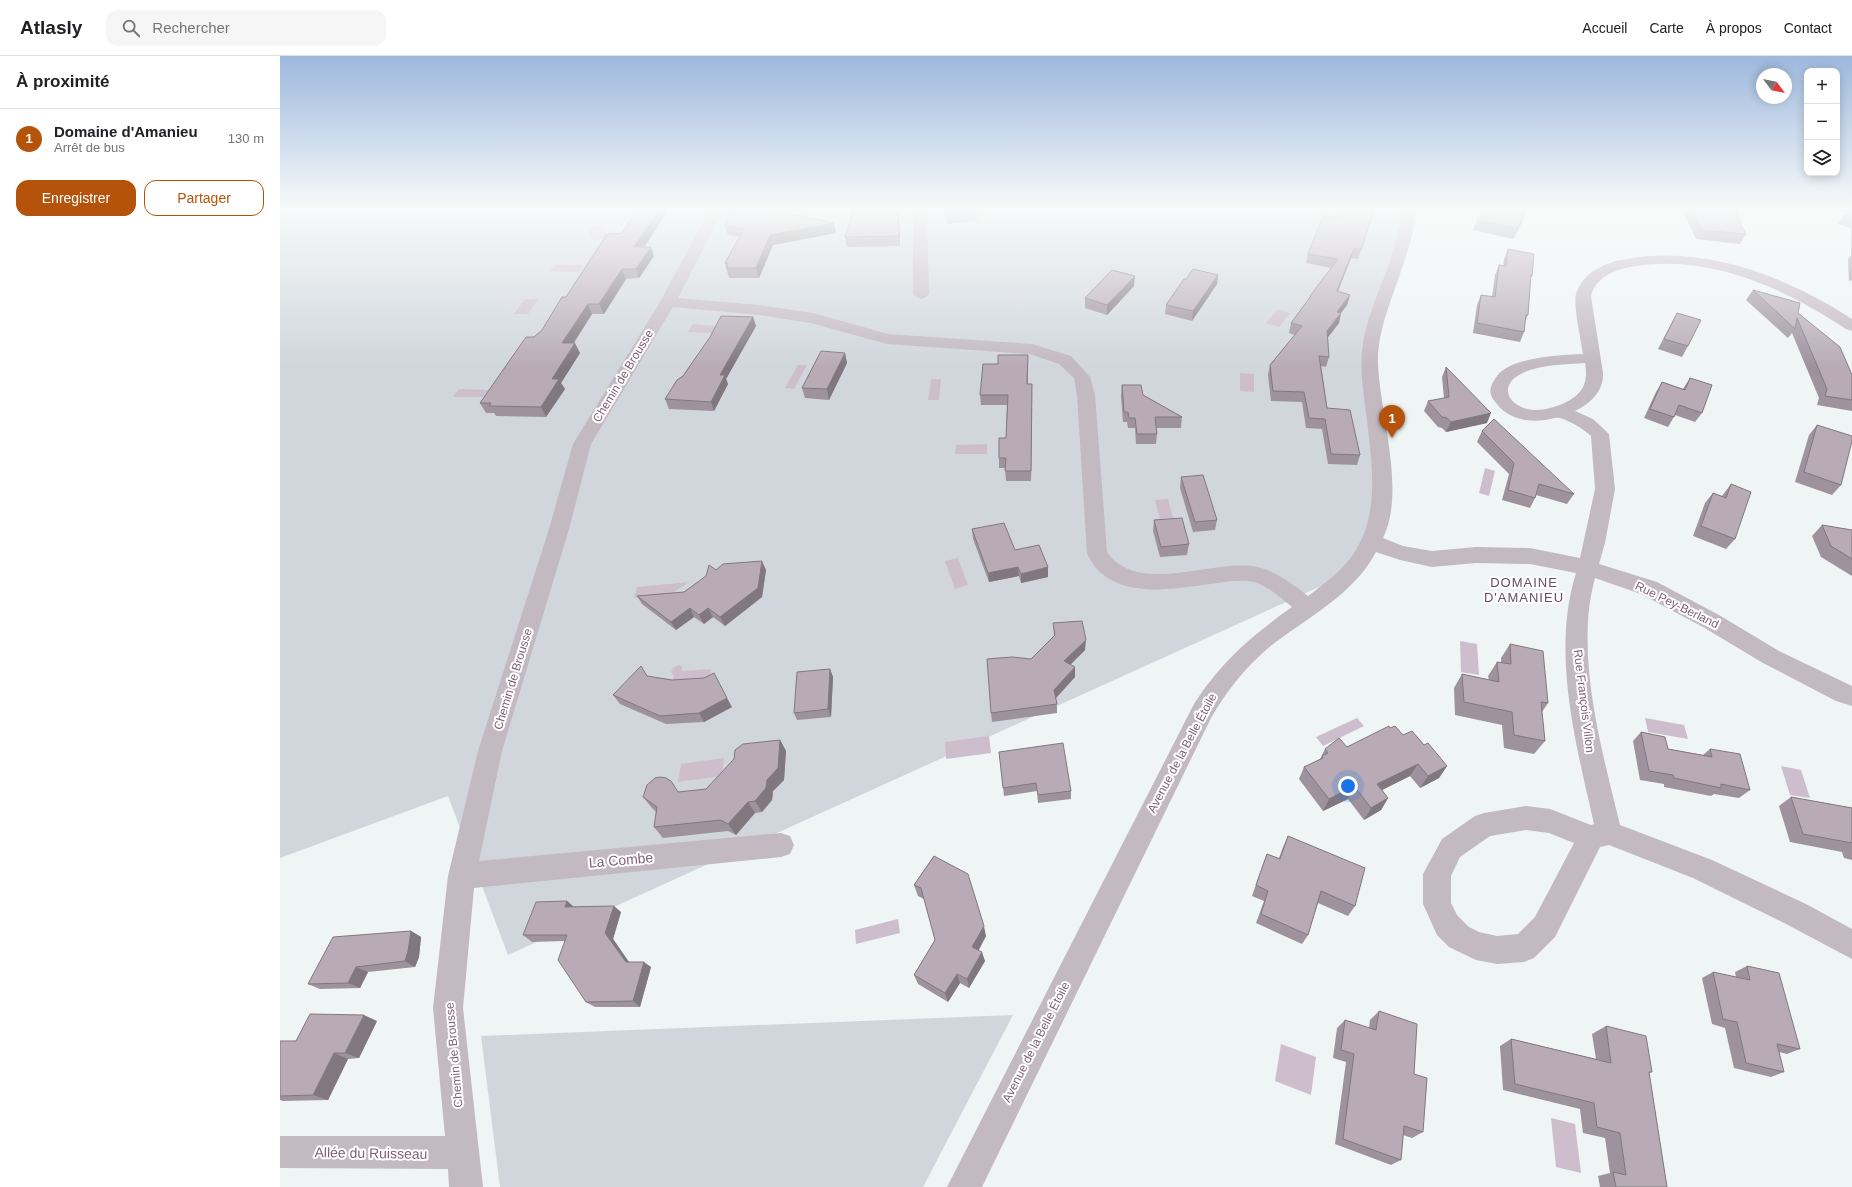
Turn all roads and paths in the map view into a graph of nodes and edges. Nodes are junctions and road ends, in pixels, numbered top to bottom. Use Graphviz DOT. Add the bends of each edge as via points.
graph roads {
  1 [pos="689,262"];
  2 [pos="921,262"];
  3 [pos="1396,262"];
  4 [pos="1634,262"];
  5 [pos="1691,262"];
  6 [pos="921,294"];
  7 [pos="668,302"];
  8 [pos="1852,326"];
  9 [pos="1592,358"];
  10 [pos="1560,412"];
  11 [pos="1372,542"];
  12 [pos="1586,567"];
  13 [pos="1307,607"];
  14 [pos="1852,696"];
  15 [pos="1600,835"];
  16 [pos="781,845"];
  17 [pos="462,876"];
  18 [pos="1852,945"];
  19 [pos="280,1152"];
  20 [pos="462,1153"];
  21 [pos="466,1187"];
  22 [pos="964,1187"];
  1 -- 7 [label="street, Chemin de Brousse"];
  2 -- 6 [label="street"];
  3 -- 11 [label="street, Avenue de la Belle Étoile" via="1375,326 1370,362 1382,486 1380,513"];
  4 -- 9 [label="street" via="1604,269 1590,281 1584,295"];
  5 -- 8 [label="street" via="1734,269 1767,280 1805,297"];
  7 -- 13 [label="street" via="759,310 813,318 887,339 1032,349 1065,360 1082,377 1086,395 1097,552 1109,569 1124,577 1150,582 1232,573 1254,574 1269,580"];
  7 -- 17 [label="street, Chemin de Brousse" via="582,444 560,528 490,752"];
  9 -- 10 [label="street" via="1595,376 1588,395"];
  9 -- 10 [label="street" via="1514,369 1501,379 1498,390 1500,398 1513,409 1537,416"];
  10 -- 12 [label="street, Rue François Villon" via="1587,423 1600,434 1605,489 1595,543"];
  11 -- 12 [label="street, Rue Pey-Berland" via="1432,559 1476,555 1530,556"];
  11 -- 13 [label="street, Avenue de la Belle Étoile" via="1350,573"];
  12 -- 14 [label="street, Rue Pey-Berland" via="1649,588 1712,621 1771,657"];
  12 -- 15 [label="street, Rue François Villon" via="1580,594 1576,654"];
  13 -- 22 [label="street, Avenue de la Belle Étoile" via="1257,644 1213,692"];
  15 -- 15 [label="street" via="1550,821 1526,818 1484,825 1451,848 1437,874 1437,904 1447,924 1459,936 1476,946 1497,950 1524,948 1545,927"];
  15 -- 18 [label="street" via="1702,869 1796,914"];
  16 -- 17 [label="street, La Combe"];
  17 -- 20 [label="street, Chemin de Brousse" via="448,1008"];
  19 -- 20 [label="street, Allée du Ruisseau"];
  20 -- 21 [label="street, Chemin de Brousse"];
}
